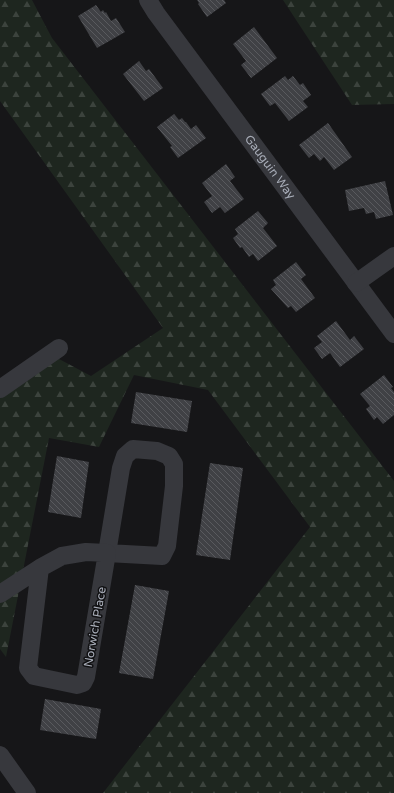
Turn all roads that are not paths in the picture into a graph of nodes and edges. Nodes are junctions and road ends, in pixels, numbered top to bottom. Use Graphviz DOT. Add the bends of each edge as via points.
graph roads {
  1 [pos="148,0"];
  2 [pos="394,256"];
  3 [pos="356,283"];
  4 [pos="394,334"];
  5 [pos="59,348"];
  6 [pos="0,389"];
  7 [pos="107,553"];
  8 [pos="40,568"];
  9 [pos="0,594"];
  10 [pos="0,755"];
  11 [pos="27,793"];
  1 -- 3 [label="street, Gauguin Way" via="160,20"];
  2 -- 3 [label="street"];
  3 -- 4 [label="street, Gauguin Way"];
  5 -- 6 [label="street"];
  7 -- 7 [label="street, Norwich Place" via="162,556 167,546 174,486 174,464 169,456 157,451 133,449 125,456"];
  7 -- 8 [label="street, Norwich Place" via="86,552 62,556"];
  7 -- 8 [label="street, Norwich Place" via="86,678 83,683 77,685 34,676 28,668"];
  8 -- 9 [label="street, Norwich Place"];
  10 -- 11 [label="street"];
}
